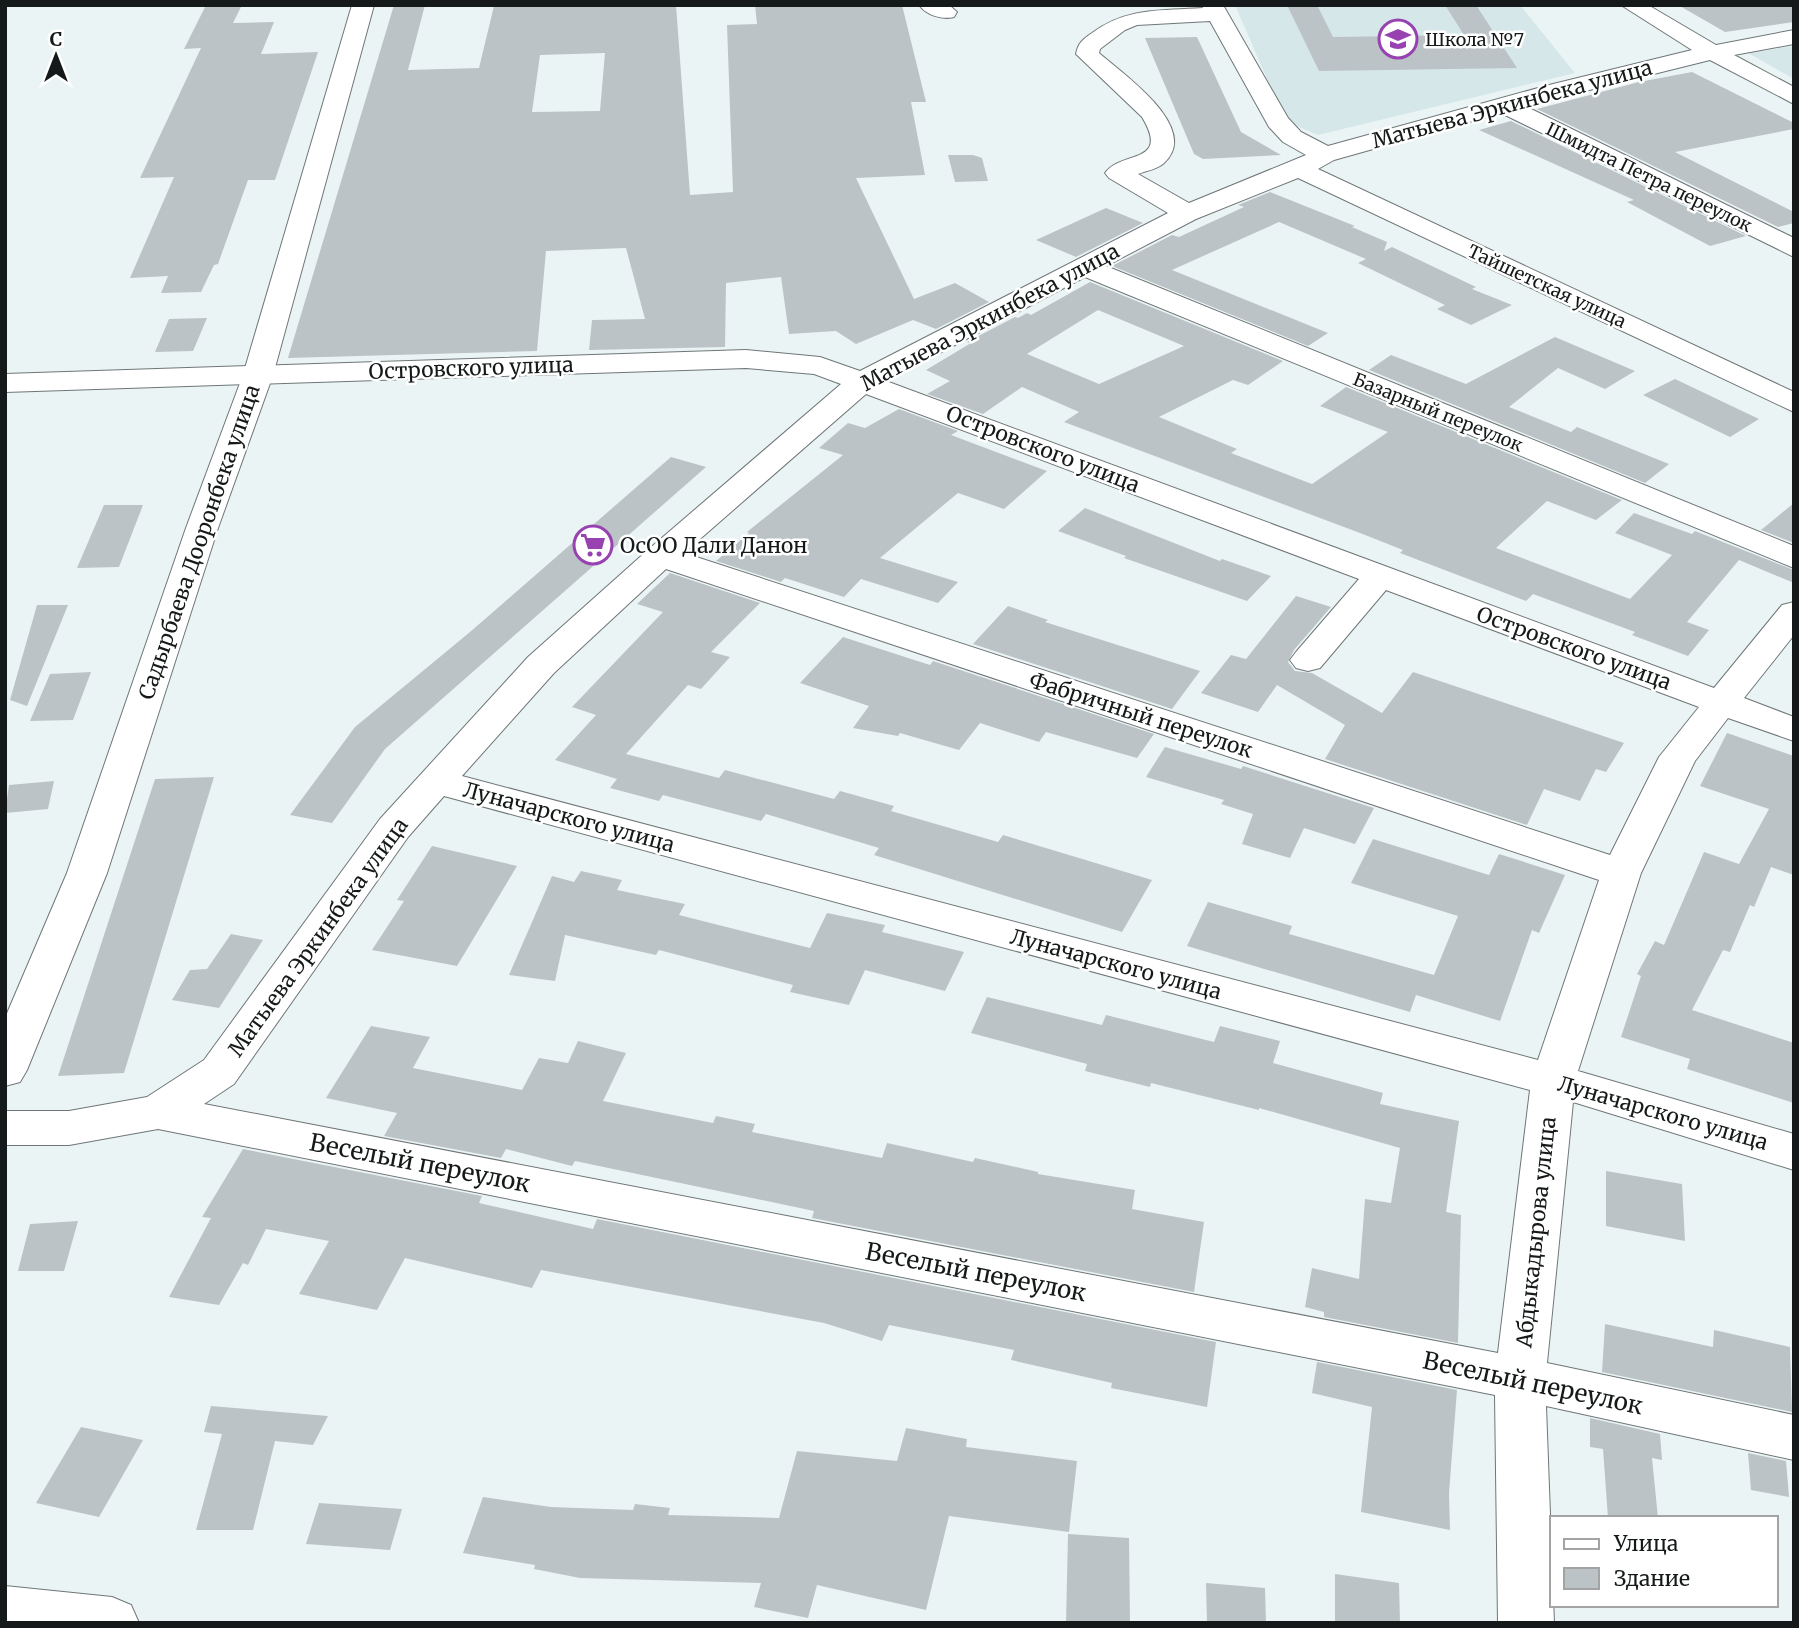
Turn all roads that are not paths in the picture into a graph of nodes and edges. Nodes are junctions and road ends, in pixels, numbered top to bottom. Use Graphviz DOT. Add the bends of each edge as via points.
graph roads {
  1 [pos="363,5"];
  2 [pos="1632,5"];
  3 [pos="1214,10"];
  4 [pos="1794,37"];
  5 [pos="1710,51"];
  6 [pos="1794,97"];
  7 [pos="1504,105"];
  8 [pos="1312,162"];
  9 [pos="1187,213"];
  10 [pos="1794,249"];
  11 [pos="1083,266"];
  12 [pos="258,375"];
  13 [pos="863,381"];
  14 [pos="5,383"];
  15 [pos="1794,402"];
  16 [pos="661,556"];
  17 [pos="1794,558"];
  18 [pos="1380,576"];
  19 [pos="1794,612"];
  20 [pos="1308,660"];
  21 [pos="1721,703"];
  22 [pos="1794,730"];
  23 [pos="437,782"];
  24 [pos="1621,873"];
  25 [pos="5,1070"];
  26 [pos="1553,1080"];
  27 [pos="158,1112"];
  28 [pos="5,1128"];
  29 [pos="1794,1152"];
  30 [pos="1520,1379"];
  31 [pos="1794,1438"];
  32 [pos="5,1612"];
  33 [pos="112,1623"];
  34 [pos="1526,1623"];
  1 -- 12 [label="street, Садырбаева Дооронбека улица"];
  2 -- 5 [label="street"];
  3 -- 8 [label="street, Тайшетская улица" via="1278,122"];
  3 -- 9 [label="street" via="1116,25 1089,46 1087,54 1151,113 1161,129 1163,144 1154,159 1118,173"];
  4 -- 5 [label="street, Матыева Эркинбека улица"];
  5 -- 6 [label="street"];
  5 -- 7 [label="street, Матыева Эркинбека улица"];
  7 -- 8 [label="street, Матыева Эркинбека улица"];
  7 -- 10 [label="street, Шмидта Петра переулок"];
  8 -- 9 [label="street, Матыева Эркинбека улица"];
  8 -- 15 [label="street, Тайшетская улица"];
  9 -- 11 [label="street, Матыева Эркинбека улица"];
  11 -- 13 [label="street, Матыева Эркинбека улица"];
  11 -- 17 [label="street, Базарный переулок"];
  12 -- 13 [label="street, Островского улица" via="746,359 820,366"];
  12 -- 14 [label="street, Островского улица"];
  12 -- 25 [label="street, Садырбаева Дооронбека улица" via="86,873"];
  13 -- 16 [label="street, Матыева Эркинбека улица"];
  13 -- 18 [label="street, Островского улица"];
  16 -- 23 [label="street, Матыева Эркинбека улица" via="541,665"];
  16 -- 24 [label="street, Фабричный переулок"];
  18 -- 20 [label="street"];
  18 -- 21 [label="street, Островского улица"];
  19 -- 21 [label="street, Абдыкадырова улица"];
  21 -- 22 [label="street, Островского улица"];
  21 -- 24 [label="street, Абдыкадырова улица" via="1678,757"];
  23 -- 26 [label="street, Луначарского улица"];
  23 -- 27 [label="street, Матыева Эркинбека улица" via="394,828 219,1072"];
  24 -- 26 [label="street, Абдыкадырова улица"];
  26 -- 29 [label="street, Луначарского улица"];
  26 -- 30 [label="street, Абдыкадырова улица"];
  27 -- 28 [label="street, Матыева Эркинбека улица" via="69,1128"];
  27 -- 30 [label="street, Веселый переулок"];
  30 -- 31 [label="street, Веселый переулок"];
  30 -- 34 [label="street, Абдыкадырова улица"];
  32 -- 33 [label="street"];
}
